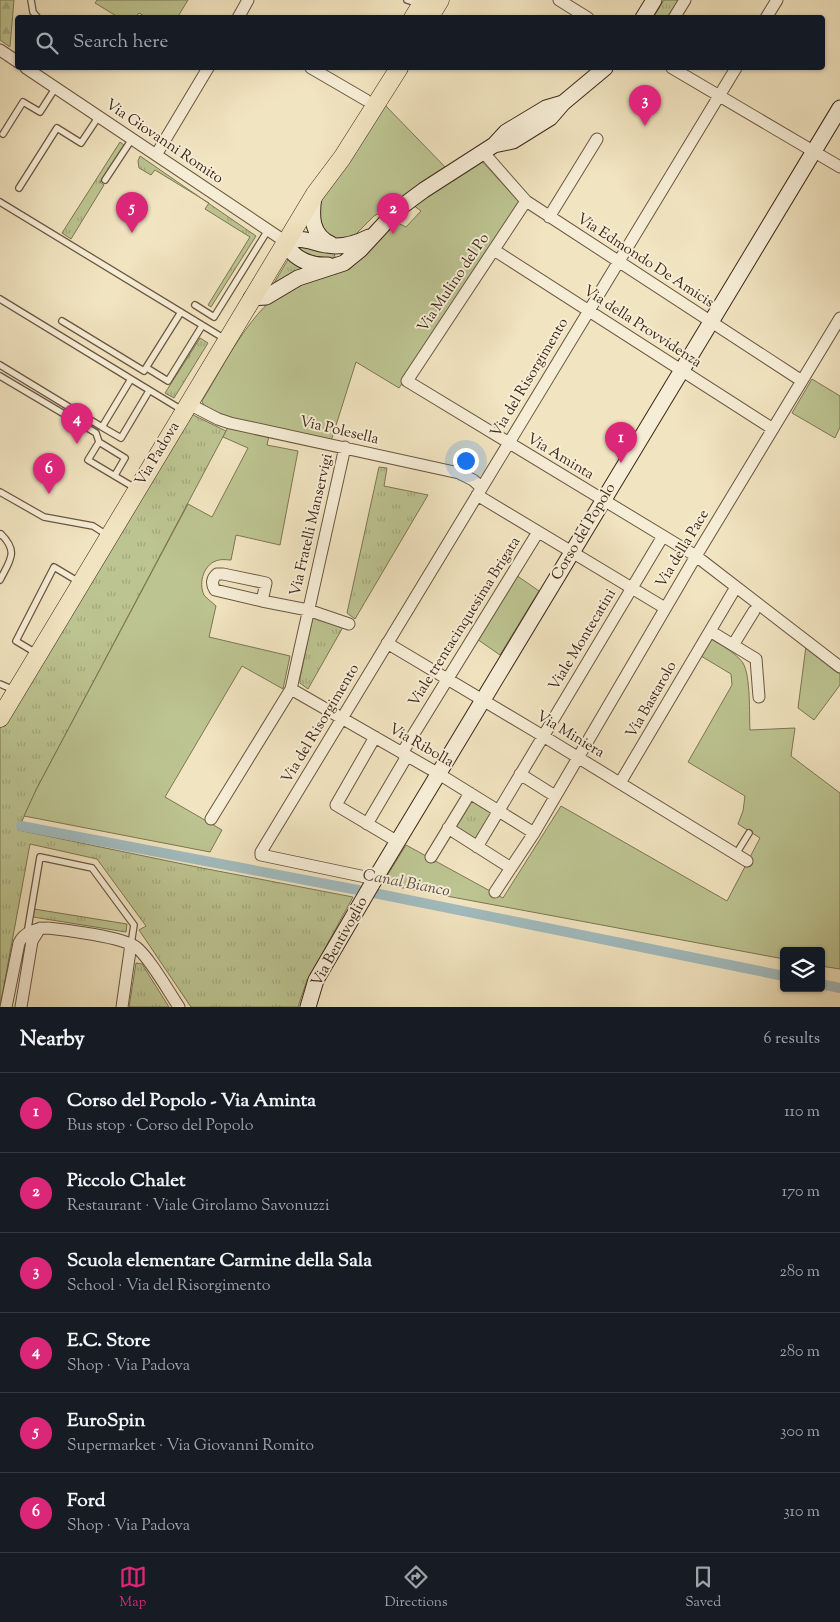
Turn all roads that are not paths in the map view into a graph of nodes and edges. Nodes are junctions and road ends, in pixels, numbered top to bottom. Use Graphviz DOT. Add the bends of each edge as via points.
graph roads {
  1 [pos="31,0"];
  2 [pos="248,0"];
  3 [pos="440,0"];
  4 [pos="559,0"];
  5 [pos="654,0"];
  6 [pos="685,0"];
  7 [pos="777,0"];
  8 [pos="420,9"];
  9 [pos="36,15"];
  10 [pos="240,15"];
  11 [pos="583,15"];
  12 [pos="645,15"];
  13 [pos="676,15"];
  14 [pos="768,15"];
  15 [pos="0,50"];
  16 [pos="15,60"];
  17 [pos="29,70"];
  18 [pos="207,70"];
  19 [pos="314,70"];
  20 [pos="384,70"];
  21 [pos="397,70"];
  22 [pos="603,70"];
  23 [pos="675,70"];
  24 [pos="735,70"];
  25 [pos="56,88"];
  26 [pos="719,95"];
  27 [pos="371,103"];
  28 [pos="840,108"];
  29 [pos="99,116"];
  30 [pos="3,134"];
  31 [pos="132,139"];
  32 [pos="597,139"];
  33 [pos="489,148"];
  34 [pos="814,151"];
  35 [pos="156,155"];
  36 [pos="840,167"];
  37 [pos="105,180"];
  38 [pos="19,188"];
  39 [pos="315,194"];
  40 [pos="526,201"];
  41 [pos="0,202"];
  42 [pos="549,217"];
  43 [pos="268,230"];
  44 [pos="373,236"];
  45 [pos="286,242"];
  46 [pos="335,246"];
  47 [pos="494,250"];
  48 [pos="350,258"];
  49 [pos="618,262"];
  50 [pos="0,298"];
  51 [pos="252,298"];
  52 [pos="195,305"];
  53 [pos="588,310"];
  54 [pos="181,312"];
  55 [pos="840,318"];
  56 [pos="62,321"];
  57 [pos="711,322"];
  58 [pos="202,326"];
  59 [pos="226,340"];
  60 [pos="0,365"];
  61 [pos="147,368"];
  62 [pos="682,370"];
  63 [pos="0,376"];
  64 [pos="130,379"];
  65 [pos="802,380"];
  66 [pos="407,381"];
  67 [pos="150,391"];
  68 [pos="187,407"];
  69 [pos="102,426"];
  70 [pos="773,429"];
  71 [pos="99,442"];
  72 [pos="508,443"];
  73 [pos="345,447"];
  74 [pos="115,475"];
  75 [pos="137,489"];
  76 [pos="479,491"];
  77 [pos="0,492"];
  78 [pos="603,501"];
  79 [pos="538,532"];
  80 [pos="0,534"];
  81 [pos="109,536"];
  82 [pos="663,536"];
  83 [pos="572,553"];
  84 [pos="696,556"];
  85 [pos="0,580"];
  86 [pos="80,583"];
  87 [pos="736,587"];
  88 [pos="632,588"];
  89 [pos="262,601"];
  90 [pos="665,608"];
  91 [pos="308,610"];
  92 [pos="754,611"];
  93 [pos="349,624"];
  94 [pos="710,631"];
  95 [pos="387,643"];
  96 [pos="733,646"];
  97 [pos="38,654"];
  98 [pos="840,667"];
  99 [pos="447,679"];
  100 [pos="8,687"];
  101 [pos="291,689"];
  102 [pos="759,697"];
  103 [pos="483,700"];
  104 [pos="0,718"];
  105 [pos="342,718"];
  106 [pos="543,736"];
  107 [pos="375,737"];
  108 [pos="404,754"];
  109 [pos="578,757"];
  110 [pos="439,774"];
  111 [pos="520,774"];
  112 [pos="620,783"];
  113 [pos="470,793"];
  114 [pos="556,796"];
  115 [pos="498,810"];
  116 [pos="211,819"];
  117 [pos="367,824"];
  118 [pos="448,828"];
  119 [pos="534,833"];
  120 [pos="749,833"];
  121 [pos="398,842"];
  122 [pos="477,846"];
  123 [pos="736,854"];
  124 [pos="431,856"];
  125 [pos="747,861"];
  126 [pos="511,868"];
  127 [pos="375,880"];
  128 [pos="496,892"];
  129 [pos="34,933"];
  130 [pos="131,944"];
  131 [pos="6,1007"];
  132 [pos="21,1007"];
  133 [pos="122,1007"];
  134 [pos="179,1007"];
  135 [pos="308,1007"];
  1 -- 9 [label="lane"];
  2 -- 10 [label="street"];
  3 -- 8 [label="main road"];
  4 -- 11 [label="street"];
  5 -- 12 [label="street"];
  6 -- 13 [label="street"];
  7 -- 14 [label="street"];
  15 -- 16 [label="street"];
  17 -- 25 [label="street, Via Giovanni Romito"];
  18 -- 35 [label="street"];
  19 -- 27 [label="street"];
  20 -- 27 [label="main road, Via Padova"];
  21 -- 27 [label="main road, Via Padova"];
  22 -- 33 [label="street" via="550,118 512,141"];
  23 -- 26 [label="street"];
  24 -- 26 [label="street, Via del Risorgimento"];
  25 -- 29 [label="street, Via Giovanni Romito"];
  25 -- 30 [label="lane" via="40,112 23,102"];
  26 -- 34 [label="street"];
  26 -- 49 [label="street, Via del Risorgimento"];
  27 -- 39 [label="main road, Via Padova" via="342,158"];
  28 -- 34 [label="street, Corso del Popolo"];
  29 -- 31 [label="street, Via Giovanni Romito"];
  29 -- 38 [label="lane" via="81,143 57,128"];
  31 -- 35 [label="street, Via Giovanni Romito"];
  31 -- 37 [label="lane"];
  32 -- 42 [label="street"];
  33 -- 40 [label="street, Via Edmondo De Amicis"];
  33 -- 44 [label="street" via="406,203"];
  34 -- 36 [label="street"];
  34 -- 57 [label="street, Corso del Popolo"];
  35 -- 43 [label="street, Via Giovanni Romito"];
  39 -- 45 [label="main road, Via Padova"];
  39 -- 46 [label="street" via="312,209 314,227 319,236"];
  40 -- 42 [label="street, Via Edmondo De Amicis"];
  40 -- 47 [label="street, Via Mulino del Po"];
  41 -- 54 [label="lane"];
  42 -- 49 [label="street, Via Edmondo De Amicis"];
  43 -- 45 [label="street, Via Giovanni Romito"];
  43 -- 52 [label="lane" via="214,317"];
  44 -- 46 [label="street" via="354,244"];
  44 -- 48 [label="street"];
  45 -- 46 [label="street" via="301,239"];
  45 -- 48 [label="street" via="295,255 315,265 328,265"];
  45 -- 51 [label="main road, Via Padova"];
  47 -- 53 [label="street, Via della Provvidenza"];
  47 -- 66 [label="street, Via Mulino del Po"];
  48 -- 51 [label="street" via="334,267 298,278 266,297"];
  49 -- 53 [label="street, Via del Risorgimento"];
  49 -- 57 [label="street, Via Edmondo De Amicis"];
  50 -- 64 [label="lane"];
  51 -- 59 [label="main road, Via Padova"];
  53 -- 62 [label="street, Via della Provvidenza"];
  53 -- 72 [label="street, Via del Risorgimento"];
  54 -- 58 [label="lane"];
  54 -- 61 [label="lane"];
  55 -- 65 [label="street, Via della Pace"];
  56 -- 61 [label="lane" via="144,371"];
  57 -- 62 [label="street, Corso del Popolo"];
  57 -- 65 [label="street, Via Edmondo De Amicis"];
  58 -- 59 [label="lane"];
  58 -- 61 [label="lane" via="168,381"];
  59 -- 68 [label="main road, Via Padova"];
  60 -- 69 [label="lane"];
  62 -- 70 [label="street, Via della Provvidenza"];
  62 -- 78 [label="street, Corso del Popolo"];
  63 -- 71 [label="lane" via="96,433"];
  64 -- 67 [label="lane"];
  64 -- 69 [label="lane"];
  65 -- 70 [label="street, Via della Pace"];
  66 -- 72 [label="street, Via Aminta"];
  67 -- 68 [label="lane"];
  67 -- 69 [label="lane" via="121,438"];
  68 -- 73 [label="street, Via Polesella" via="218,419"];
  68 -- 75 [label="main road, Via Padova"];
  70 -- 84 [label="street, Via della Pace"];
  71 -- 74 [label="lane" via="125,458"];
  71 -- 74 [label="lane" via="88,460"];
  72 -- 76 [label="street, Via del Risorgimento"];
  72 -- 78 [label="street, Via Aminta"];
  73 -- 76 [label="street, Via Polesella" via="459,473 474,480"];
  73 -- 91 [label="street, Via Fratelli Manservigi"];
  74 -- 75 [label="lane"];
  75 -- 81 [label="main road, Via Padova"];
  76 -- 79 [label="street, Via Polesella"];
  76 -- 95 [label="street, Via del Risorgimento"];
  77 -- 81 [label="lane" via="44,517 93,526"];
  78 -- 82 [label="street, Via Aminta"];
  78 -- 83 [label="street, Corso del Popolo"];
  79 -- 83 [label="street, Via Polesella"];
  79 -- 99 [label="street, Viale trentacinquesima Brigata"];
  80 -- 85 [label="lane" via="12,548"];
  81 -- 86 [label="main road, Via Padova"];
  82 -- 84 [label="street, Via Aminta"];
  82 -- 88 [label="street, Viale Montecatini"];
  83 -- 88 [label="street, Via Polesella"];
  83 -- 103 [label="street, Corso del Popolo"];
  84 -- 87 [label="street, Via Aminta"];
  84 -- 90 [label="street, Via della Pace"];
  86 -- 97 [label="main road, Via Padova"];
  86 -- 97 [label="lane" via="54,567 16,641"];
  87 -- 94 [label="street, Via Bastarolo"];
  87 -- 98 [label="street, Via Aminta"];
  88 -- 90 [label="street, Via Polesella"];
  88 -- 106 [label="street, Viale Montecatini"];
  89 -- 91 [label="street, Via Fratelli Manservigi"];
  90 -- 109 [label="street, Via della Pace"];
  91 -- 93 [label="street, Via Fratelli Manservigi"];
  91 -- 101 [label="street, Via Fratelli Manservigi"];
  92 -- 96 [label="street"];
  94 -- 96 [label="street"];
  94 -- 112 [label="street, Via Bastarolo"];
  95 -- 99 [label="street, Via Miniera"];
  95 -- 105 [label="street, Via del Risorgimento"];
  96 -- 102 [label="street" via="756,659"];
  97 -- 100 [label="main road, Via Padova"];
  99 -- 103 [label="street, Via Miniera"];
  99 -- 108 [label="street, Viale trentacinquesima Brigata"];
  100 -- 104 [label="main road, Via Padova"];
  101 -- 105 [label="street, Via Ribolla"];
  101 -- 116 [label="street, Via Fratelli Manservigi"];
  103 -- 106 [label="street, Via Miniera"];
  103 -- 110 [label="street, Corso del Popolo"];
  105 -- 107 [label="street, Via Ribolla"];
  105 -- 127 [label="street, Via del Risorgimento" via="261,852 262,855"];
  106 -- 109 [label="street, Via Miniera"];
  106 -- 111 [label="street, Viale Montecatini"];
  107 -- 108 [label="street, Via Ribolla"];
  107 -- 117 [label="street" via="336,806"];
  108 -- 110 [label="street, Via Ribolla"];
  108 -- 117 [label="street, Viale trentacinquesima Brigata"];
  109 -- 112 [label="street, Via Miniera"];
  109 -- 114 [label="street, Via della Pace"];
  110 -- 113 [label="street, Via Ribolla"];
  110 -- 121 [label="street, Corso del Popolo"];
  111 -- 114 [label="street"];
  111 -- 115 [label="street, Viale Montecatini"];
  112 -- 123 [label="street, Via Miniera"];
  113 -- 115 [label="street, Via Ribolla"];
  113 -- 118 [label="street"];
  114 -- 119 [label="street, Via della Pace"];
  115 -- 119 [label="street, Via Ribolla"];
  115 -- 122 [label="street, Viale Montecatini"];
  117 -- 121 [label="street"];
  118 -- 122 [label="street"];
  118 -- 124 [label="street"];
  119 -- 126 [label="street, Via della Pace"];
  120 -- 123 [label="lane"];
  121 -- 127 [label="street, Corso del Popolo"];
  122 -- 126 [label="street"];
  123 -- 125 [label="street, Via Miniera"];
  126 -- 128 [label="street, Via della Pace"];
  127 -- 135 [label="street, Via Bentivoglio" via="316,980"];
  129 -- 130 [label="street" via="48,928"];
  129 -- 130 [label="lane" via="40,857 92,868 134,925"];
  129 -- 131 [label="street" via="19,943"];
  129 -- 132 [label="street"];
  130 -- 133 [label="street"];
  130 -- 134 [label="street" via="145,957"];
}
